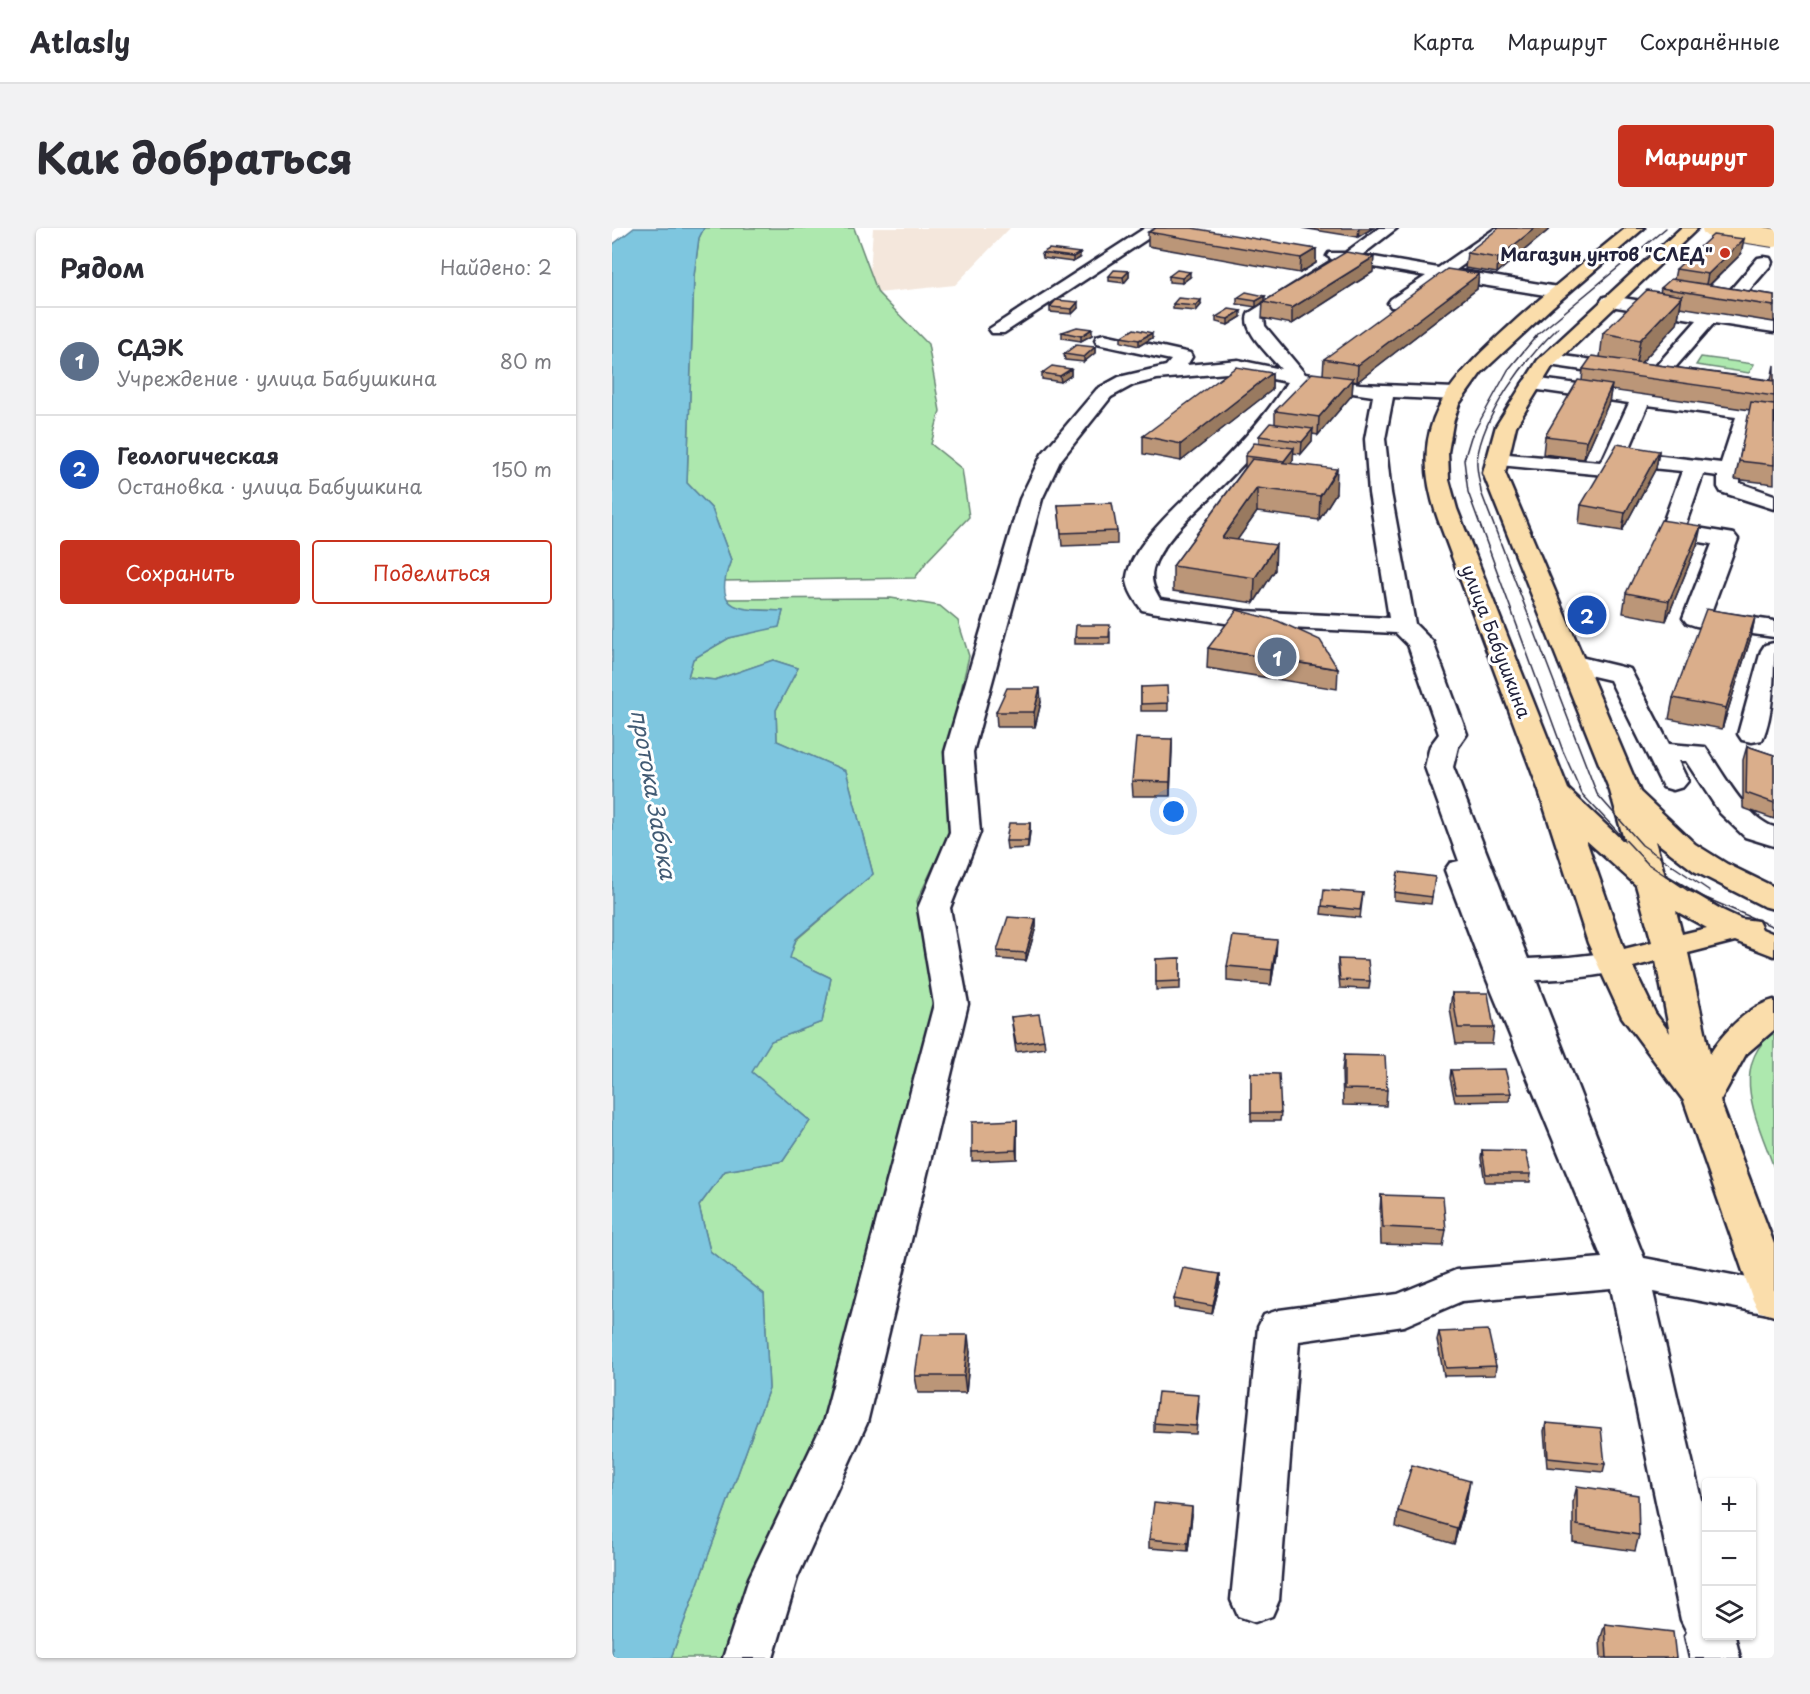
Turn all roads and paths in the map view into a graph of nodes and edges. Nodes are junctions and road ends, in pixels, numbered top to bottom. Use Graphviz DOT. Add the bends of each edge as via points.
graph roads {
  1 [pos="1156,228"];
  2 [pos="1389,228"];
  3 [pos="1507,228"];
  4 [pos="1636,228"];
  5 [pos="1759,228"];
  6 [pos="1689,229"];
  7 [pos="1717,230"];
  8 [pos="1774,230"];
  9 [pos="1774,238"];
  10 [pos="1774,244"];
  11 [pos="1324,254"];
  12 [pos="1348,258"];
  13 [pos="1764,262"];
  14 [pos="1443,273"];
  15 [pos="1558,292"];
  16 [pos="1610,301"];
  17 [pos="1753,302"];
  18 [pos="1397,303"];
  19 [pos="1710,316"];
  20 [pos="1774,327"];
  21 [pos="998,329"];
  22 [pos="1104,340"];
  23 [pos="1549,360"];
  24 [pos="1325,366"];
  25 [pos="1172,371"];
  26 [pos="1658,375"];
  27 [pos="1681,379"];
  28 [pos="1304,380"];
  29 [pos="1532,384"];
  30 [pos="1384,391"];
  31 [pos="1455,394"];
  32 [pos="1641,399"];
  33 [pos="1748,412"];
  34 [pos="1774,416"];
  35 [pos="1497,459"];
  36 [pos="1614,459"];
  37 [pos="1695,466"];
  38 [pos="1729,471"];
  39 [pos="1774,502"];
  40 [pos="1403,626"];
  41 [pos="1774,629"];
  42 [pos="1774,651"];
  43 [pos="1572,663"];
  44 [pos="1752,734"];
  45 [pos="1659,752"];
  46 [pos="1673,781"];
  47 [pos="1554,791"];
  48 [pos="1625,791"];
  49 [pos="1774,837"];
  50 [pos="1653,883"];
  51 [pos="1774,899"];
  52 [pos="1774,922"];
  53 [pos="1736,930"];
  54 [pos="1774,946"];
  55 [pos="1671,948"];
  56 [pos="1614,962"];
  57 [pos="1500,970"];
  58 [pos="1774,1011"];
  59 [pos="1702,1101"];
  60 [pos="1628,1271"];
  61 [pos="1774,1299"];
  62 [pos="1702,1599"];
  63 [pos="1255,1600"];
  64 [pos="1711,1640"];
  65 [pos="748,1658"];
  66 [pos="1715,1658"];
  1 -- 21 [label="street"];
  2 -- 12 [label="street"];
  3 -- 14 [label="street"];
  4 -- 15 [label="main road, улица Бабушкина"];
  5 -- 8 [label="main road"];
  6 -- 7 [label="main road"];
  6 -- 16 [label="main road, улица Бабушкина" via="1641,283"];
  7 -- 9 [label="main road, bridge"];
  7 -- 10 [label="main road"];
  11 -- 12 [label="street"];
  12 -- 14 [label="street"];
  12 -- 28 [label="street" via="1255,318 1257,327"];
  13 -- 17 [label="street" via="1726,298"];
  14 -- 15 [label="street"];
  14 -- 18 [label="street"];
  15 -- 31 [label="main road, улица Бабушкина" via="1486,357"];
  16 -- 19 [label="street"];
  16 -- 23 [label="main road, улица Бабушкина"];
  19 -- 20 [label="street"];
  19 -- 26 [label="street"];
  22 -- 25 [label="street" via="1183,357"];
  23 -- 26 [label="street"];
  23 -- 29 [label="main road, улица Бабушкина"];
  24 -- 28 [label="street"];
  25 -- 28 [label="street" via="1238,366"];
  25 -- 65 [label="street" via="1126,381 1104,393 1050,459 1030,499 959,752 965,832 934,908 951,1004 845,1423 773,1578"];
  26 -- 27 [label="street"];
  28 -- 30 [label="street"];
  28 -- 40 [label="street" via="1172,525 1144,560 1139,580 1151,605 1185,612 1262,621"];
  29 -- 32 [label="street"];
  29 -- 35 [label="main road, улица Бабушкина" via="1506,426"];
  30 -- 31 [label="street"];
  30 -- 40 [label="street" via="1375,439 1380,494"];
  31 -- 47 [label="main road, улица Бабушкина" via="1439,440 1439,481 1456,536"];
  32 -- 33 [label="street"];
  32 -- 36 [label="street"];
  33 -- 34 [label="street"];
  33 -- 38 [label="street"];
  35 -- 36 [label="street" via="1605,469"];
  35 -- 43 [label="main road, улица Бабушкина" via="1494,473"];
  36 -- 37 [label="street"];
  37 -- 38 [label="street"];
  37 -- 41 [label="street" via="1672,531 1726,539 1696,618"];
  38 -- 39 [label="street" via="1729,487"];
  40 -- 60 [label="street" via="1420,642 1454,734 1444,746 1439,767"];
  42 -- 44 [label="street"];
  43 -- 45 [label="street" via="1621,675"];
  43 -- 48 [label="main road, улица Бабушкина"];
  45 -- 46 [label="street"];
  45 -- 49 [label="street" via="1695,753 1731,807 1756,831"];
  47 -- 50 [label="main road" via="1602,840"];
  47 -- 56 [label="main road, улица Бабушкина"];
  48 -- 50 [label="main road, улица Бабушкина"];
  48 -- 51 [label="main road" via="1660,831 1683,850"];
  50 -- 53 [label="main road"];
  50 -- 55 [label="main road, улица Бабушкина"];
  52 -- 53 [label="main road"];
  53 -- 54 [label="main road"];
  53 -- 55 [label="main road"];
  55 -- 56 [label="main road"];
  55 -- 59 [label="main road, улица Бабушкина"];
  56 -- 57 [label="street"];
  56 -- 59 [label="main road, улица Бабушкина" via="1639,1017"];
  57 -- 60 [label="street"];
  57 -- 60 [label="street" via="1461,870"];
  58 -- 59 [label="main road" via="1732,1047"];
  59 -- 61 [label="main road, улица Бабушкина"];
  60 -- 61 [label="street"];
  60 -- 62 [label="street"];
  60 -- 63 [label="street" via="1456,1286 1404,1310 1279,1327"];
  64 -- 66 [label="street"];
}
